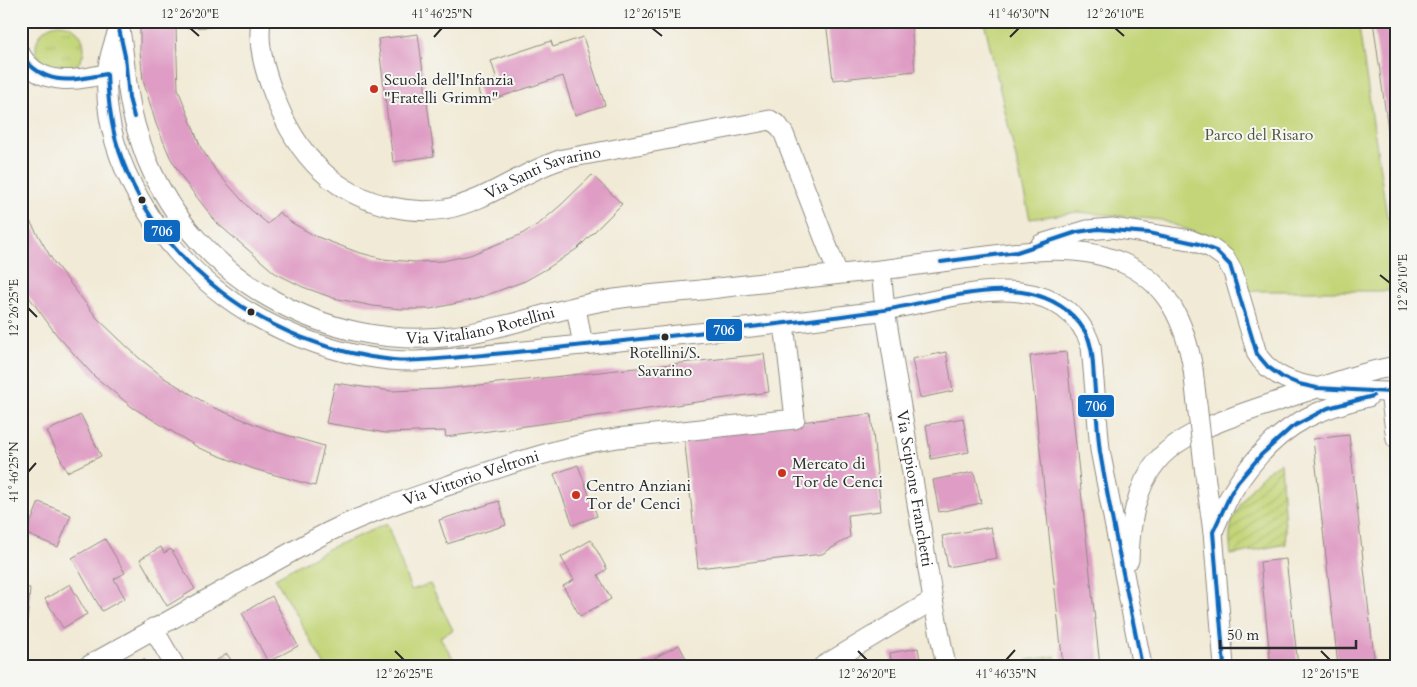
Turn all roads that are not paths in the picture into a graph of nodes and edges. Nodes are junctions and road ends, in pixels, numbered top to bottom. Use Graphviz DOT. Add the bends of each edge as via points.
graph roads {
  1 [pos="261,21"];
  2 [pos="118,24"];
  3 [pos="21,55"];
  4 [pos="126,69"];
  5 [pos="107,74"];
  6 [pos="1016,252"];
  7 [pos="881,270"];
  8 [pos="838,274"];
  9 [pos="576,308"];
  10 [pos="885,310"];
  11 [pos="784,323"];
  12 [pos="583,345"];
  13 [pos="1396,366"];
  14 [pos="1315,389"];
  15 [pos="1393,392"];
  16 [pos="1395,430"];
  17 [pos="1212,532"];
  18 [pos="1129,594"];
  19 [pos="933,600"];
  20 [pos="153,628"];
  21 [pos="1144,664"];
  22 [pos="88,666"];
  23 [pos="175,666"];
  24 [pos="823,666"];
  25 [pos="946,666"];
  26 [pos="1224,666"];
  1 -- 8 [label="street, Via Santi Savarino" via="265,73 300,147 334,182 375,204 412,211 446,209 481,198 563,159 770,120 784,134"];
  2 -- 4 [label="street, Via Vitaliano Rotellini"];
  2 -- 5 [label="street, Via Vitaliano Rotellini"];
  3 -- 5 [label="street" via="34,70 56,80"];
  4 -- 5 [label="street"];
  4 -- 9 [label="street, Via Vitaliano Rotellini" via="134,119 148,162 168,200 196,239 220,263 279,304 356,332 403,337 454,336"];
  5 -- 12 [label="street, Via Vitaliano Rotellini" via="113,134 140,200 182,257 207,282 243,308 320,344 372,358 416,361"];
  6 -- 7 [label="street, Via Vitaliano Rotellini"];
  6 -- 14 [label="street" via="1103,228 1191,240 1211,248 1225,258 1234,272 1254,346 1261,360 1284,378"];
  6 -- 17 [label="street, bridge" via="1082,252 1107,257 1133,268 1157,287 1172,305 1188,342 1193,369"];
  7 -- 8 [label="street, Via Vitaliano Rotellini"];
  7 -- 10 [label="street, Via Scipione Franchetti"];
  8 -- 9 [label="street, Via Vitaliano Rotellini" via="610,300"];
  9 -- 12 [label="street"];
  10 -- 11 [label="street, Via Vitaliano Rotellini"];
  10 -- 18 [label="street, Via Vitaliano Rotellini" via="992,292 1022,292 1041,297 1066,310 1081,323 1093,360 1100,450"];
  10 -- 19 [label="street, Via Scipione Franchetti"];
  11 -- 12 [label="street, Via Vitaliano Rotellini"];
  11 -- 20 [label="street, Via Vittorio Veltroni" via="795,419 602,440 471,477 334,529"];
  13 -- 14 [label="street"];
  14 -- 15 [label="street"];
  14 -- 18 [label="street" via="1193,434 1157,460 1142,485 1134,510"];
  15 -- 16 [label="street"];
  15 -- 17 [label="street" via="1328,408 1285,432 1238,482"];
  17 -- 26 [label="street"];
  18 -- 21 [label="street"];
  19 -- 24 [label="street"];
  19 -- 25 [label="street, Via Scipione Franchetti"];
  20 -- 22 [label="street, Via Vittorio Veltroni"];
  20 -- 23 [label="street"];
}
